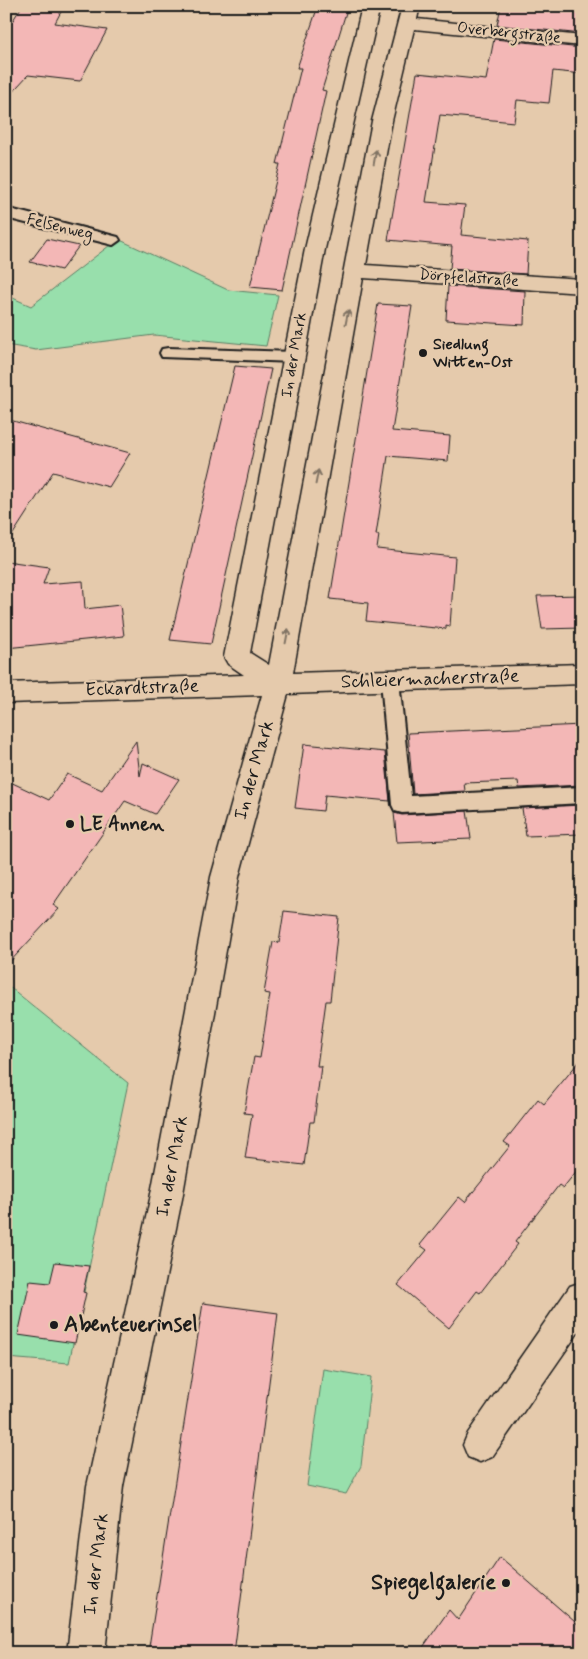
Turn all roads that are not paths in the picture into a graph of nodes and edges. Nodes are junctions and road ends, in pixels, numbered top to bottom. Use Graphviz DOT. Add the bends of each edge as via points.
graph roads {
  1 [pos="370,6"];
  2 [pos="408,15"];
  3 [pos="582,40"];
  4 [pos="6,213"];
  5 [pos="113,240"];
  6 [pos="356,271"];
  7 [pos="582,286"];
  8 [pos="168,353"];
  9 [pos="294,357"];
  10 [pos="582,674"];
  11 [pos="390,680"];
  12 [pos="278,684"];
  13 [pos="6,693"];
  14 [pos="582,795"];
  15 [pos="582,1298"];
  16 [pos="480,1445"];
  17 [pos="86,1653"];
  1 -- 9 [label="street, In der Mark" via="343,110"];
  2 -- 3 [label="street, Overbergstraße"];
  6 -- 2 [label="street, In der Mark, one-way" via="382,121"];
  4 -- 5 [label="lane, Felsenweg"];
  6 -- 7 [label="street, Dörpfeldstraße"];
  12 -- 6 [label="street, In der Mark, one-way"];
  8 -- 9 [label="lane"];
  9 -- 12 [label="street, In der Mark" via="237,657"];
  10 -- 11 [label="street, Schleiermacherstraße"];
  11 -- 12 [label="street, Schleiermacherstraße"];
  11 -- 14 [label="lane" via="402,805"];
  12 -- 13 [label="street, Eckardtstraße"];
  12 -- 17 [label="street, In der Mark" via="225,877 166,1199 105,1486"];
  15 -- 16 [label="street"];
}
